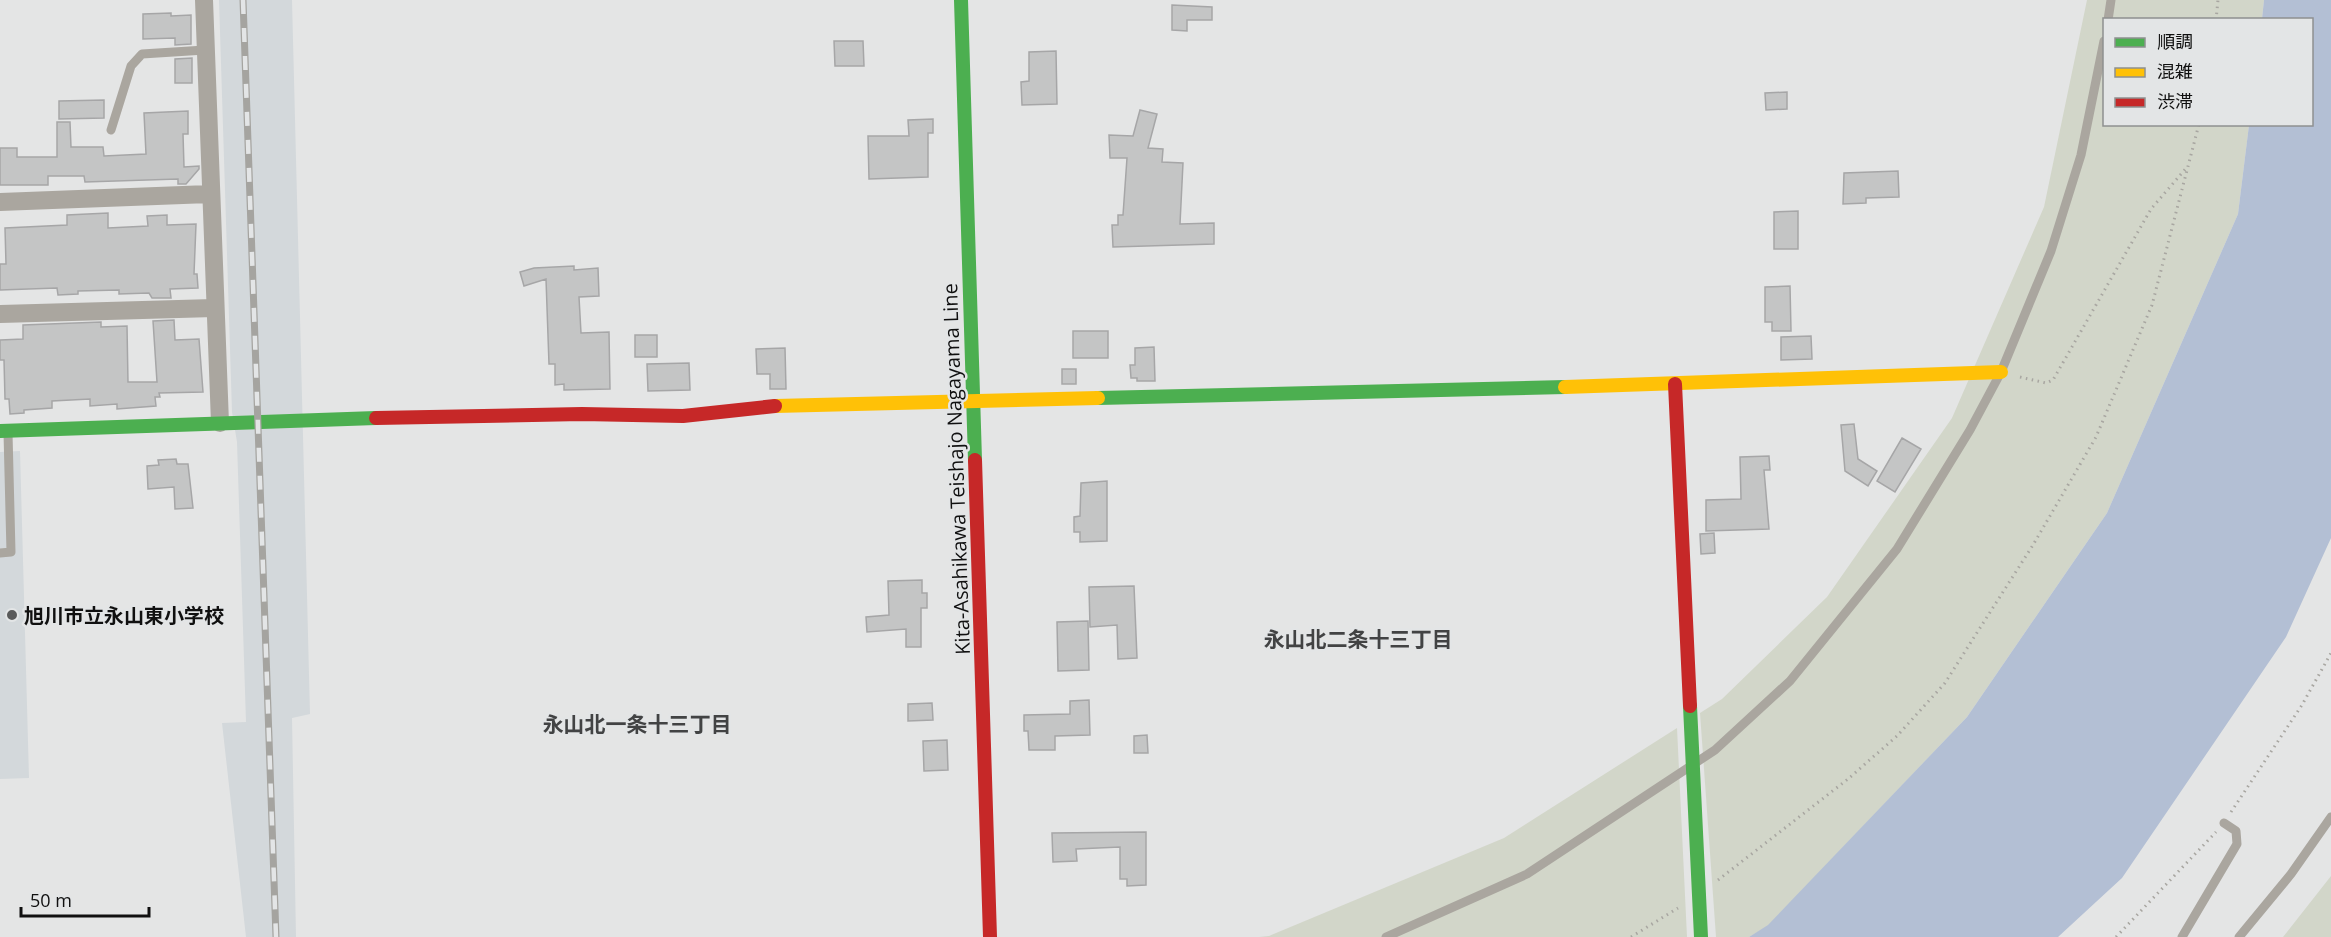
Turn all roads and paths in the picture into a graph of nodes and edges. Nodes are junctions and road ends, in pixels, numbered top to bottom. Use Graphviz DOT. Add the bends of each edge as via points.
graph roads {
  1 [pos="204,0"];
  2 [pos="961,0"];
  3 [pos="2111,0"];
  4 [pos="2218,0"];
  5 [pos="2108,18"];
  6 [pos="2216,18"];
  7 [pos="2103,46"];
  8 [pos="205,50"];
  9 [pos="2198,126"];
  10 [pos="111,130"];
  11 [pos="2189,164"];
  12 [pos="209,194"];
  13 [pos="0,202"];
  14 [pos="214,308"];
  15 [pos="0,314"];
  16 [pos="2001,372"];
  17 [pos="1675,384"];
  18 [pos="973,401"];
  19 [pos="220,423"];
  20 [pos="4,431"];
  21 [pos="0,552"];
  22 [pos="2331,653"];
  23 [pos="1692,767"];
  24 [pos="2331,816"];
  25 [pos="2224,823"];
  26 [pos="1716,882"];
  27 [pos="1679,908"];
  28 [pos="990,937"];
  29 [pos="1386,937"];
  30 [pos="1631,937"];
  31 [pos="1701,937"];
  32 [pos="2116,937"];
  33 [pos="2182,937"];
  34 [pos="2239,937"];
  1 -- 8 [label="street"];
  2 -- 18 [label="street, Kita-Asahikawa Teishajo Nagayama Line"];
  3 -- 5 [label="lane"];
  4 -- 6 [label="path"];
  7 -- 16 [label="lane" via="2081,155 2051,251"];
  8 -- 10 [label="lane" via="142,54 131,66"];
  8 -- 12 [label="street"];
  9 -- 11 [label="path"];
  11 -- 16 [label="path" via="2151,209 2053,380 2046,383"];
  11 -- 26 [label="path" via="2152,305 2096,437 1950,675 1897,736"];
  12 -- 13 [label="street"];
  12 -- 14 [label="street"];
  14 -- 15 [label="street"];
  14 -- 19 [label="street"];
  16 -- 17 [label="street"];
  16 -- 23 [label="lane" via="1897,549 1790,681"];
  17 -- 18 [label="street"];
  17 -- 23 [label="street"];
  18 -- 19 [label="street" via="772,406 683,416 570,414"];
  18 -- 28 [label="street, Kita-Asahikawa Teishajo Nagayama Line"];
  19 -- 20 [label="street"];
  20 -- 21 [label="lane" via="11,552"];
  22 -- 25 [label="path" via="2302,705"];
  23 -- 29 [label="lane" via="1527,874"];
  23 -- 31 [label="street"];
  24 -- 34 [label="lane" via="2291,874"];
  25 -- 32 [label="path"];
  25 -- 33 [label="lane" via="2236,831 2237,844"];
  27 -- 30 [label="path"];
}
